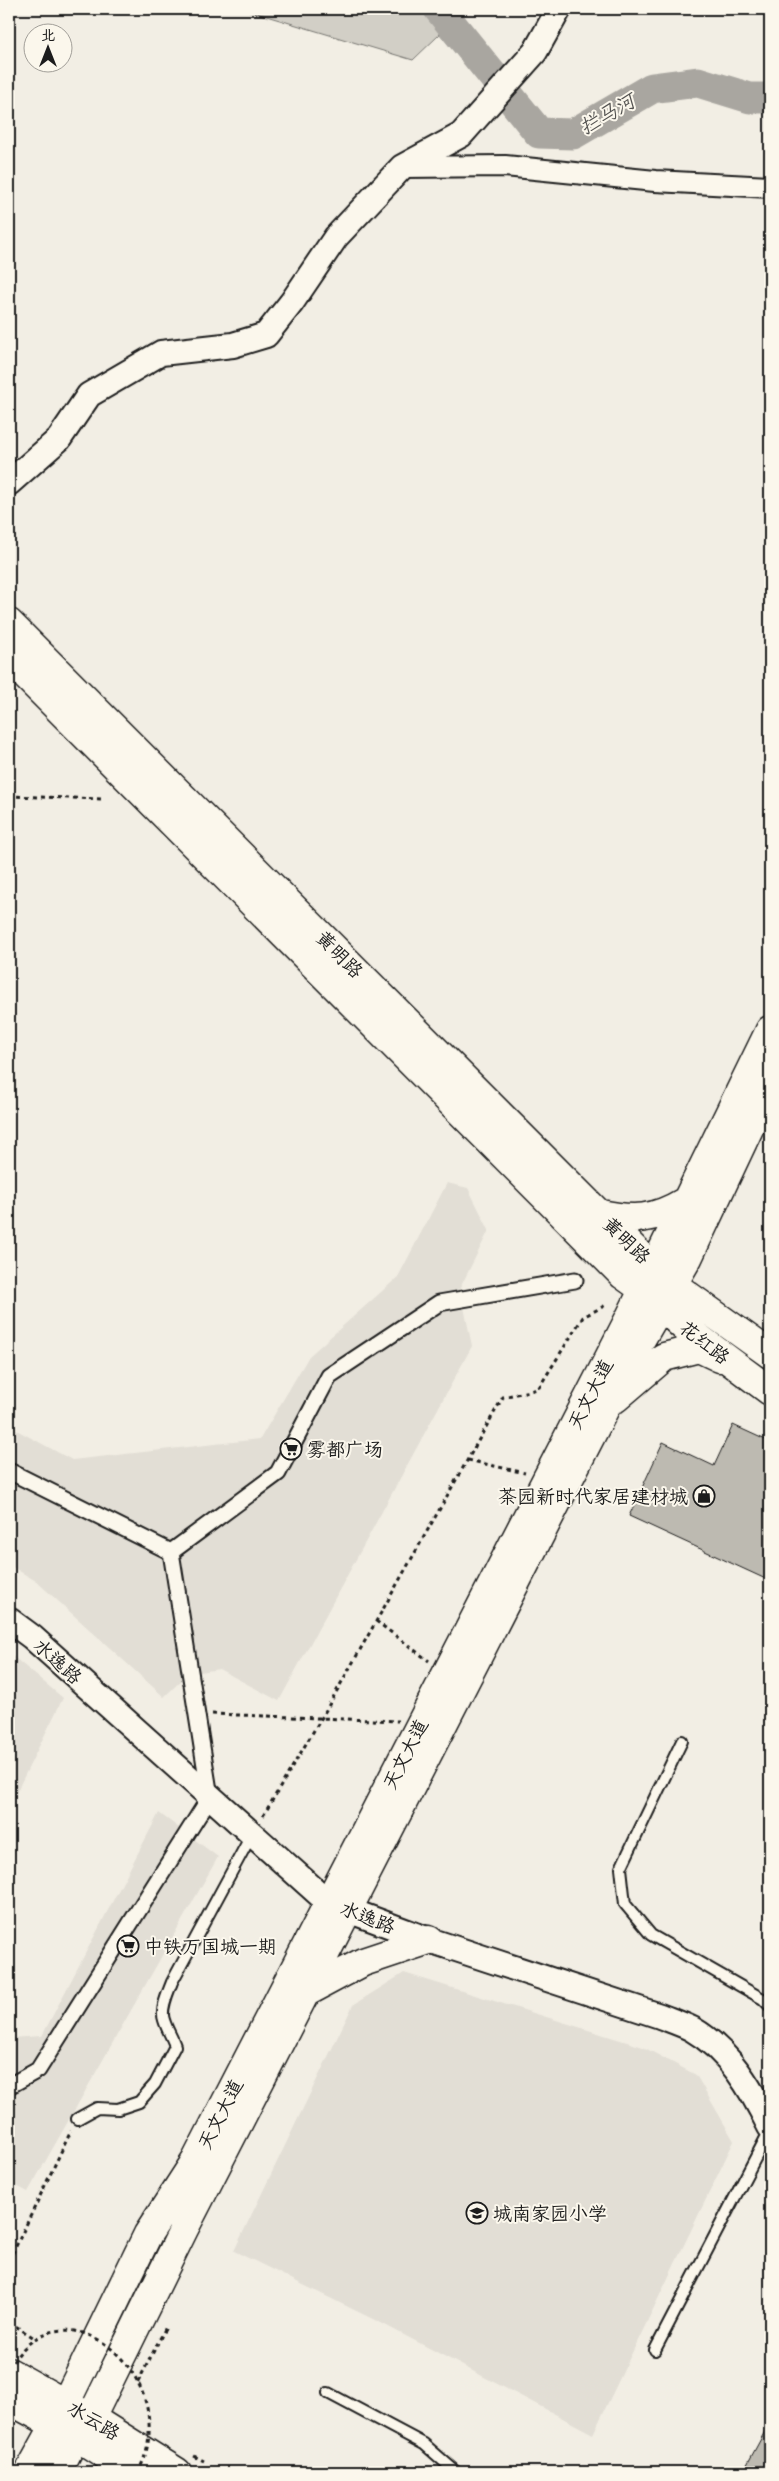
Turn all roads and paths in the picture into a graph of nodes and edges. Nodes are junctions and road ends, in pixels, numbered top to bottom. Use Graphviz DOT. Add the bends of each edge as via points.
graph roads {
  1 [pos="559,9"];
  2 [pos="402,167"];
  3 [pos="770,187"];
  4 [pos="9,483"];
  5 [pos="9,624"];
  6 [pos="9,658"];
  7 [pos="9,796"];
  8 [pos="101,799"];
  9 [pos="770,1030"];
  10 [pos="770,1084"];
  11 [pos="684,1202"];
  12 [pos="600,1214"];
  13 [pos="575,1280"];
  14 [pos="657,1286"];
  15 [pos="606,1305"];
  16 [pos="770,1354"];
  17 [pos="732,1363"];
  18 [pos="770,1391"];
  19 [pos="608,1406"];
  20 [pos="468,1460"];
  21 [pos="9,1471"];
  22 [pos="527,1473"];
  23 [pos="172,1552"];
  24 [pos="9,1620"];
  25 [pos="376,1621"];
  26 [pos="432,1664"];
  27 [pos="196,1714"];
  28 [pos="322,1717"];
  29 [pos="404,1721"];
  30 [pos="682,1741"];
  31 [pos="210,1797"];
  32 [pos="252,1834"];
  33 [pos="338,1906"];
  34 [pos="429,1940"];
  35 [pos="306,1992"];
  36 [pos="770,2006"];
  37 [pos="9,2086"];
  38 [pos="77,2119"];
  39 [pos="770,2128"];
  40 [pos="9,2261"];
  41 [pos="9,2322"];
  42 [pos="167,2326"];
  43 [pos="36,2339"];
  44 [pos="655,2350"];
  45 [pos="9,2370"];
  46 [pos="138,2382"];
  47 [pos="328,2393"];
  48 [pos="9,2400"];
  49 [pos="72,2421"];
  50 [pos="16,2462"];
  51 [pos="57,2472"];
  52 [pos="132,2472"];
  53 [pos="138,2472"];
  54 [pos="177,2472"];
  55 [pos="456,2472"];
  1 -- 2 [label="street" via="535,52 461,135"];
  2 -- 3 [label="street" via="505,166 655,181"];
  2 -- 4 [label="street" via="336,237 266,334 233,345 161,353 89,394 59,439"];
  5 -- 12 [label="main road, 黄明路"];
  6 -- 14 [label="main road, 黄明路" via="617,1269"];
  7 -- 8 [label="path"];
  9 -- 11 [label="main road, 天文大道"];
  10 -- 14 [label="main road, 天文大道" via="688,1258"];
  11 -- 12 [label="main road" via="646,1218 627,1219"];
  11 -- 14 [label="main road, 天文大道"];
  12 -- 14 [label="main road, 黄明路"];
  13 -- 23 [label="street" via="439,1303 329,1376 278,1473"];
  14 -- 16 [label="main road, 花红路"];
  14 -- 17 [label="main road, 花红路" via="683,1326"];
  14 -- 19 [label="main road, 天文大道"];
  14 -- 33 [label="main road, 天文大道"];
  15 -- 20 [label="path" via="582,1317 538,1389 503,1397"];
  17 -- 18 [label="main road, 花红路"];
  17 -- 19 [label="main road" via="699,1348 678,1352 664,1358"];
  19 -- 33 [label="main road, 天文大道"];
  20 -- 22 [label="path"];
  20 -- 25 [label="path"];
  21 -- 23 [label="street"];
  23 -- 27 [label="street"];
  24 -- 31 [label="street, 水逸路"];
  25 -- 26 [label="path"];
  25 -- 28 [label="path"];
  27 -- 28 [label="path"];
  27 -- 31 [label="street"];
  28 -- 29 [label="path"];
  28 -- 32 [label="path"];
  30 -- 36 [label="lane" via="621,1868 625,1904 652,1935"];
  31 -- 32 [label="street, 水逸路"];
  31 -- 37 [label="street" via="38,2070"];
  32 -- 33 [label="street, 水逸路"];
  32 -- 38 [label="lane" via="172,1982 164,2006 164,2020 175,2046 155,2084 139,2102 118,2109 97,2108"];
  33 -- 34 [label="street, 水逸路"];
  33 -- 35 [label="main road, 天文大道"];
  33 -- 49 [label="main road, 天文大道" via="196,2160 148,2234"];
  34 -- 35 [label="main road" via="363,1962"];
  34 -- 39 [label="street, 水逸路" via="692,2029 718,2048 753,2092"];
  35 -- 49 [label="main road, 天文大道" via="184,2229"];
  38 -- 40 [label="path"];
  39 -- 44 [label="lane"];
  41 -- 43 [label="path"];
  42 -- 46 [label="path"];
  43 -- 45 [label="path, bridge" via="24,2347"];
  43 -- 46 [label="path, bridge" via="64,2331 92,2336 119,2354"];
  45 -- 49 [label="main road, 水云路"];
  46 -- 53 [label="path, bridge" via="148,2416 149,2433"];
  47 -- 55 [label="lane" via="424,2444"];
  48 -- 49 [label="main road, 水云路"];
  49 -- 50 [label="main road, 天文大道"];
  49 -- 51 [label="main road, 天文大道"];
  49 -- 52 [label="main road, 水云路"];
  49 -- 54 [label="main road, 水云路"];
}
